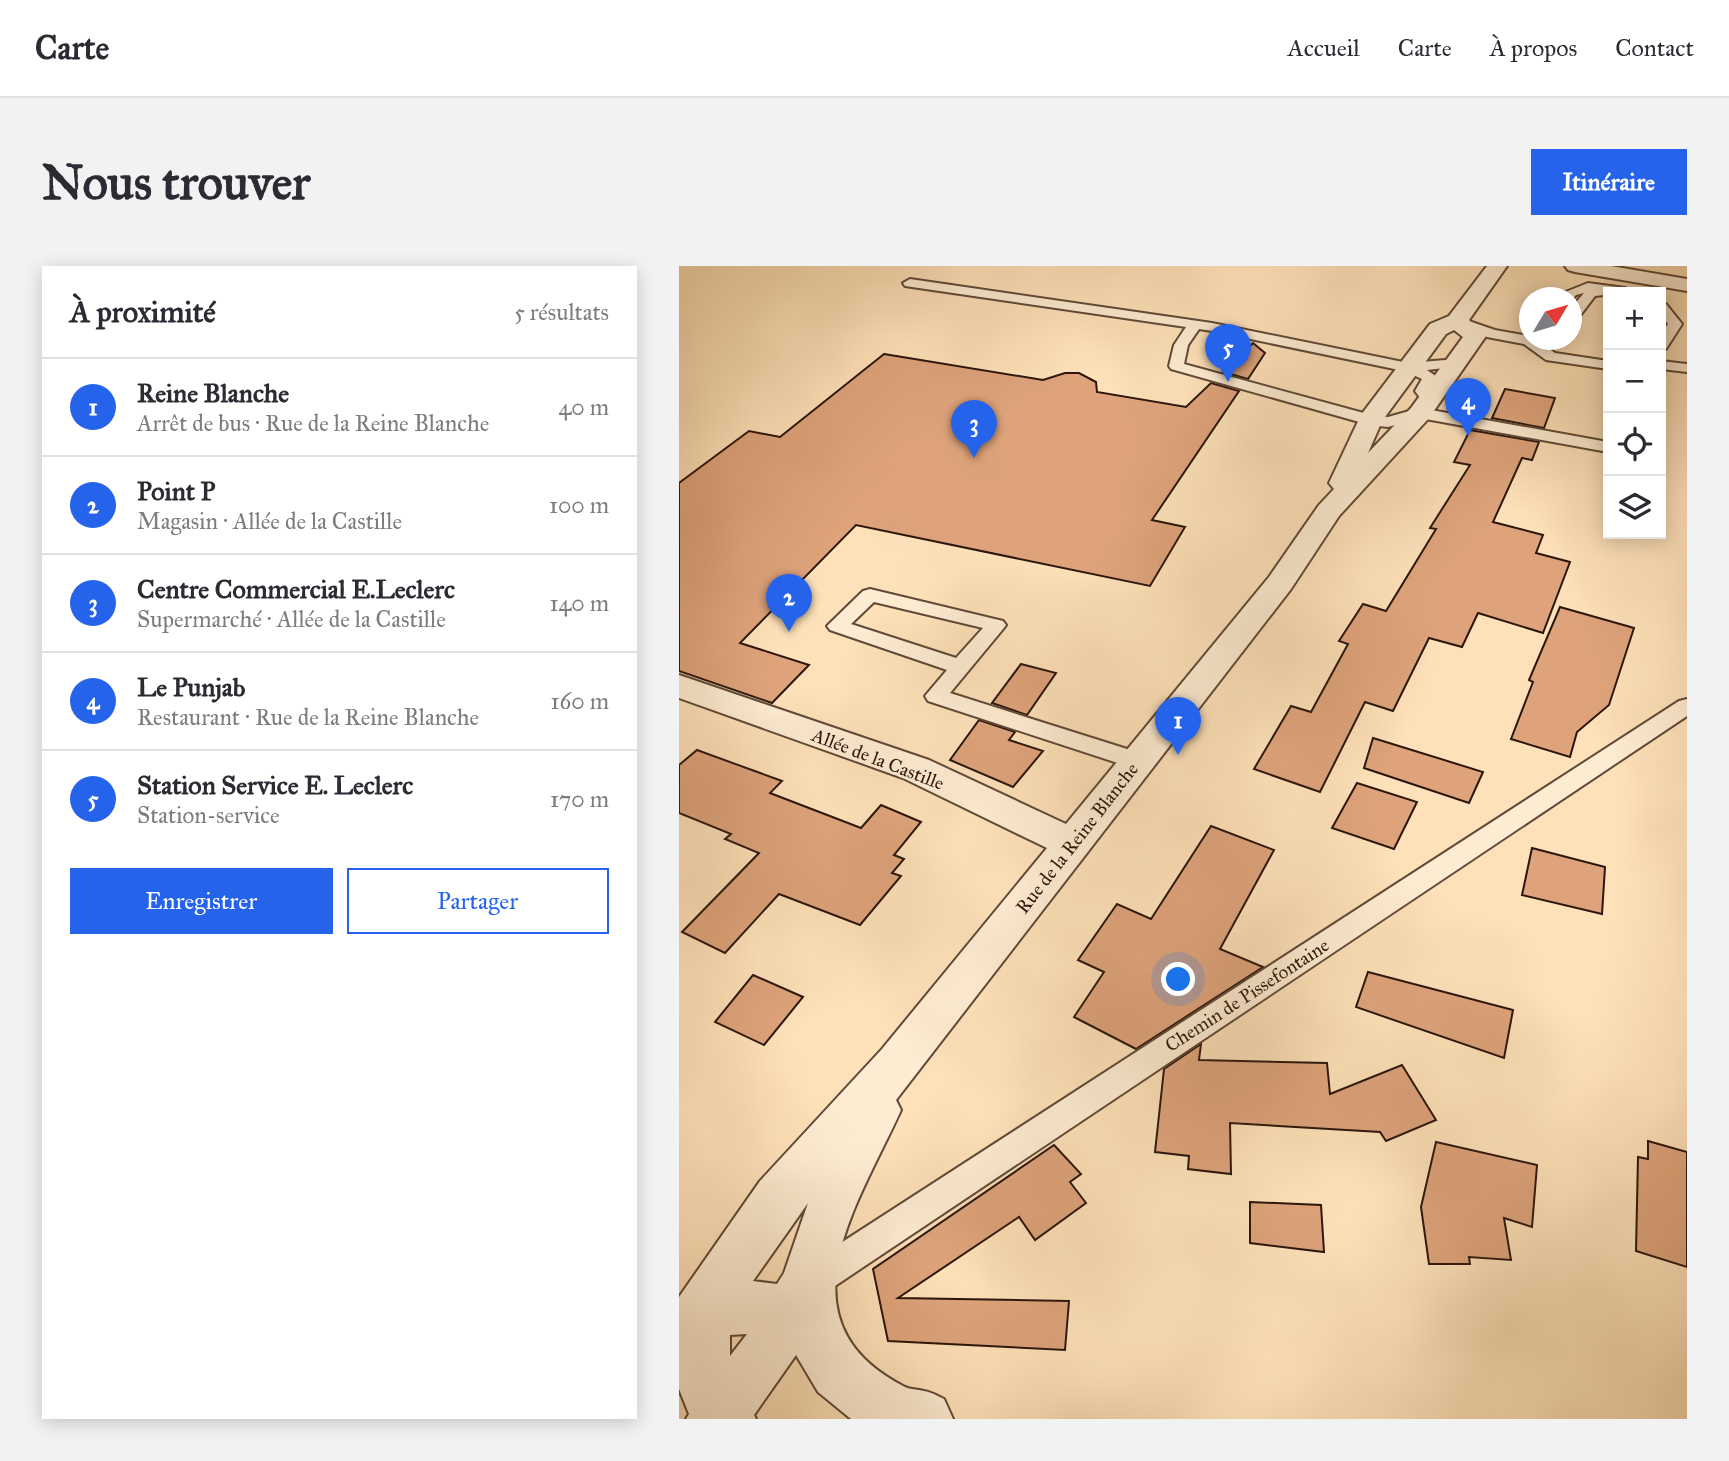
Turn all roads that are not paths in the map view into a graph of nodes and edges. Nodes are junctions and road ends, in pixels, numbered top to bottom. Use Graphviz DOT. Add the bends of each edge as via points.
graph roads {
  1 [pos="1497,266"];
  2 [pos="1575,266"];
  3 [pos="910,283"];
  4 [pos="1687,285"];
  5 [pos="1582,289"];
  6 [pos="1603,289"];
  7 [pos="1603,293"];
  8 [pos="1582,304"];
  9 [pos="1666,313"];
  10 [pos="1457,321"];
  11 [pos="1195,325"];
  12 [pos="1519,338"];
  13 [pos="1666,338"];
  14 [pos="1542,350"];
  15 [pos="1458,363"];
  16 [pos="1603,364"];
  17 [pos="1666,366"];
  18 [pos="1408,367"];
  19 [pos="1687,368"];
  20 [pos="1424,407"];
  21 [pos="1370,420"];
  22 [pos="1603,446"];
  23 [pos="1329,512"];
  24 [pos="958,666"];
  25 [pos="679,686"];
  26 [pos="1687,706"];
  27 [pos="1138,761"];
  28 [pos="1073,844"];
  29 [pos="898,1064"];
  30 [pos="805,1315"];
  31 [pos="691,1324"];
  32 [pos="721,1418"];
  33 [pos="924,1419"];
  1 -- 10 [label="street, Rue de la Reine Blanche"];
  2 -- 4 [label="street"];
  3 -- 11 [label="lane"];
  5 -- 6 [label="lane"];
  7 -- 8 [label="lane" via="1592,291"];
  9 -- 13 [label="lane" via="1675,324"];
  10 -- 12 [label="lane"];
  10 -- 15 [label="street, Rue de la Reine Blanche" via="1475,336"];
  10 -- 18 [label="street, Rue de la Reine Blanche" via="1438,329"];
  11 -- 18 [label="lane"];
  11 -- 21 [label="lane" via="1181,345 1176,366"];
  14 -- 16 [label="lane" via="1551,357"];
  15 -- 18 [label="lane"];
  15 -- 20 [label="street, Rue de la Reine Blanche"];
  17 -- 19 [label="lane"];
  18 -- 20 [label="lane" via="1430,377 1423,391"];
  18 -- 21 [label="street, Rue de la Reine Blanche"];
  20 -- 21 [label="lane" via="1388,422"];
  20 -- 22 [label="lane"];
  20 -- 23 [label="street, Rue de la Reine Blanche"];
  21 -- 23 [label="street, Rue de la Reine Blanche"];
  23 -- 27 [label="street, Rue de la Reine Blanche" via="1280,583"];
  24 -- 24 [label="lane" via="996,625 870,595 837,626"];
  24 -- 27 [label="lane" via="936,696"];
  25 -- 28 [label="street, Allée de la Castille" via="916,769"];
  26 -- 30 [label="lane, Chemin de Pissefontaine"];
  27 -- 28 [label="street, Rue de la Reine Blanche"];
  28 -- 29 [label="street, Rue de la Reine Blanche"];
  29 -- 30 [label="street, Rue de la Reine Blanche" via="845,1171 821,1233"];
  29 -- 31 [label="street, Rue de la Reine Blanche" via="779,1199"];
  30 -- 31 [label="street" via="761,1307"];
  30 -- 32 [label="street, Rue de la Reine Blanche" via="749,1378"];
  30 -- 33 [label="street" via="834,1369 902,1416"];
  31 -- 32 [label="street" via="704,1384"];
}
